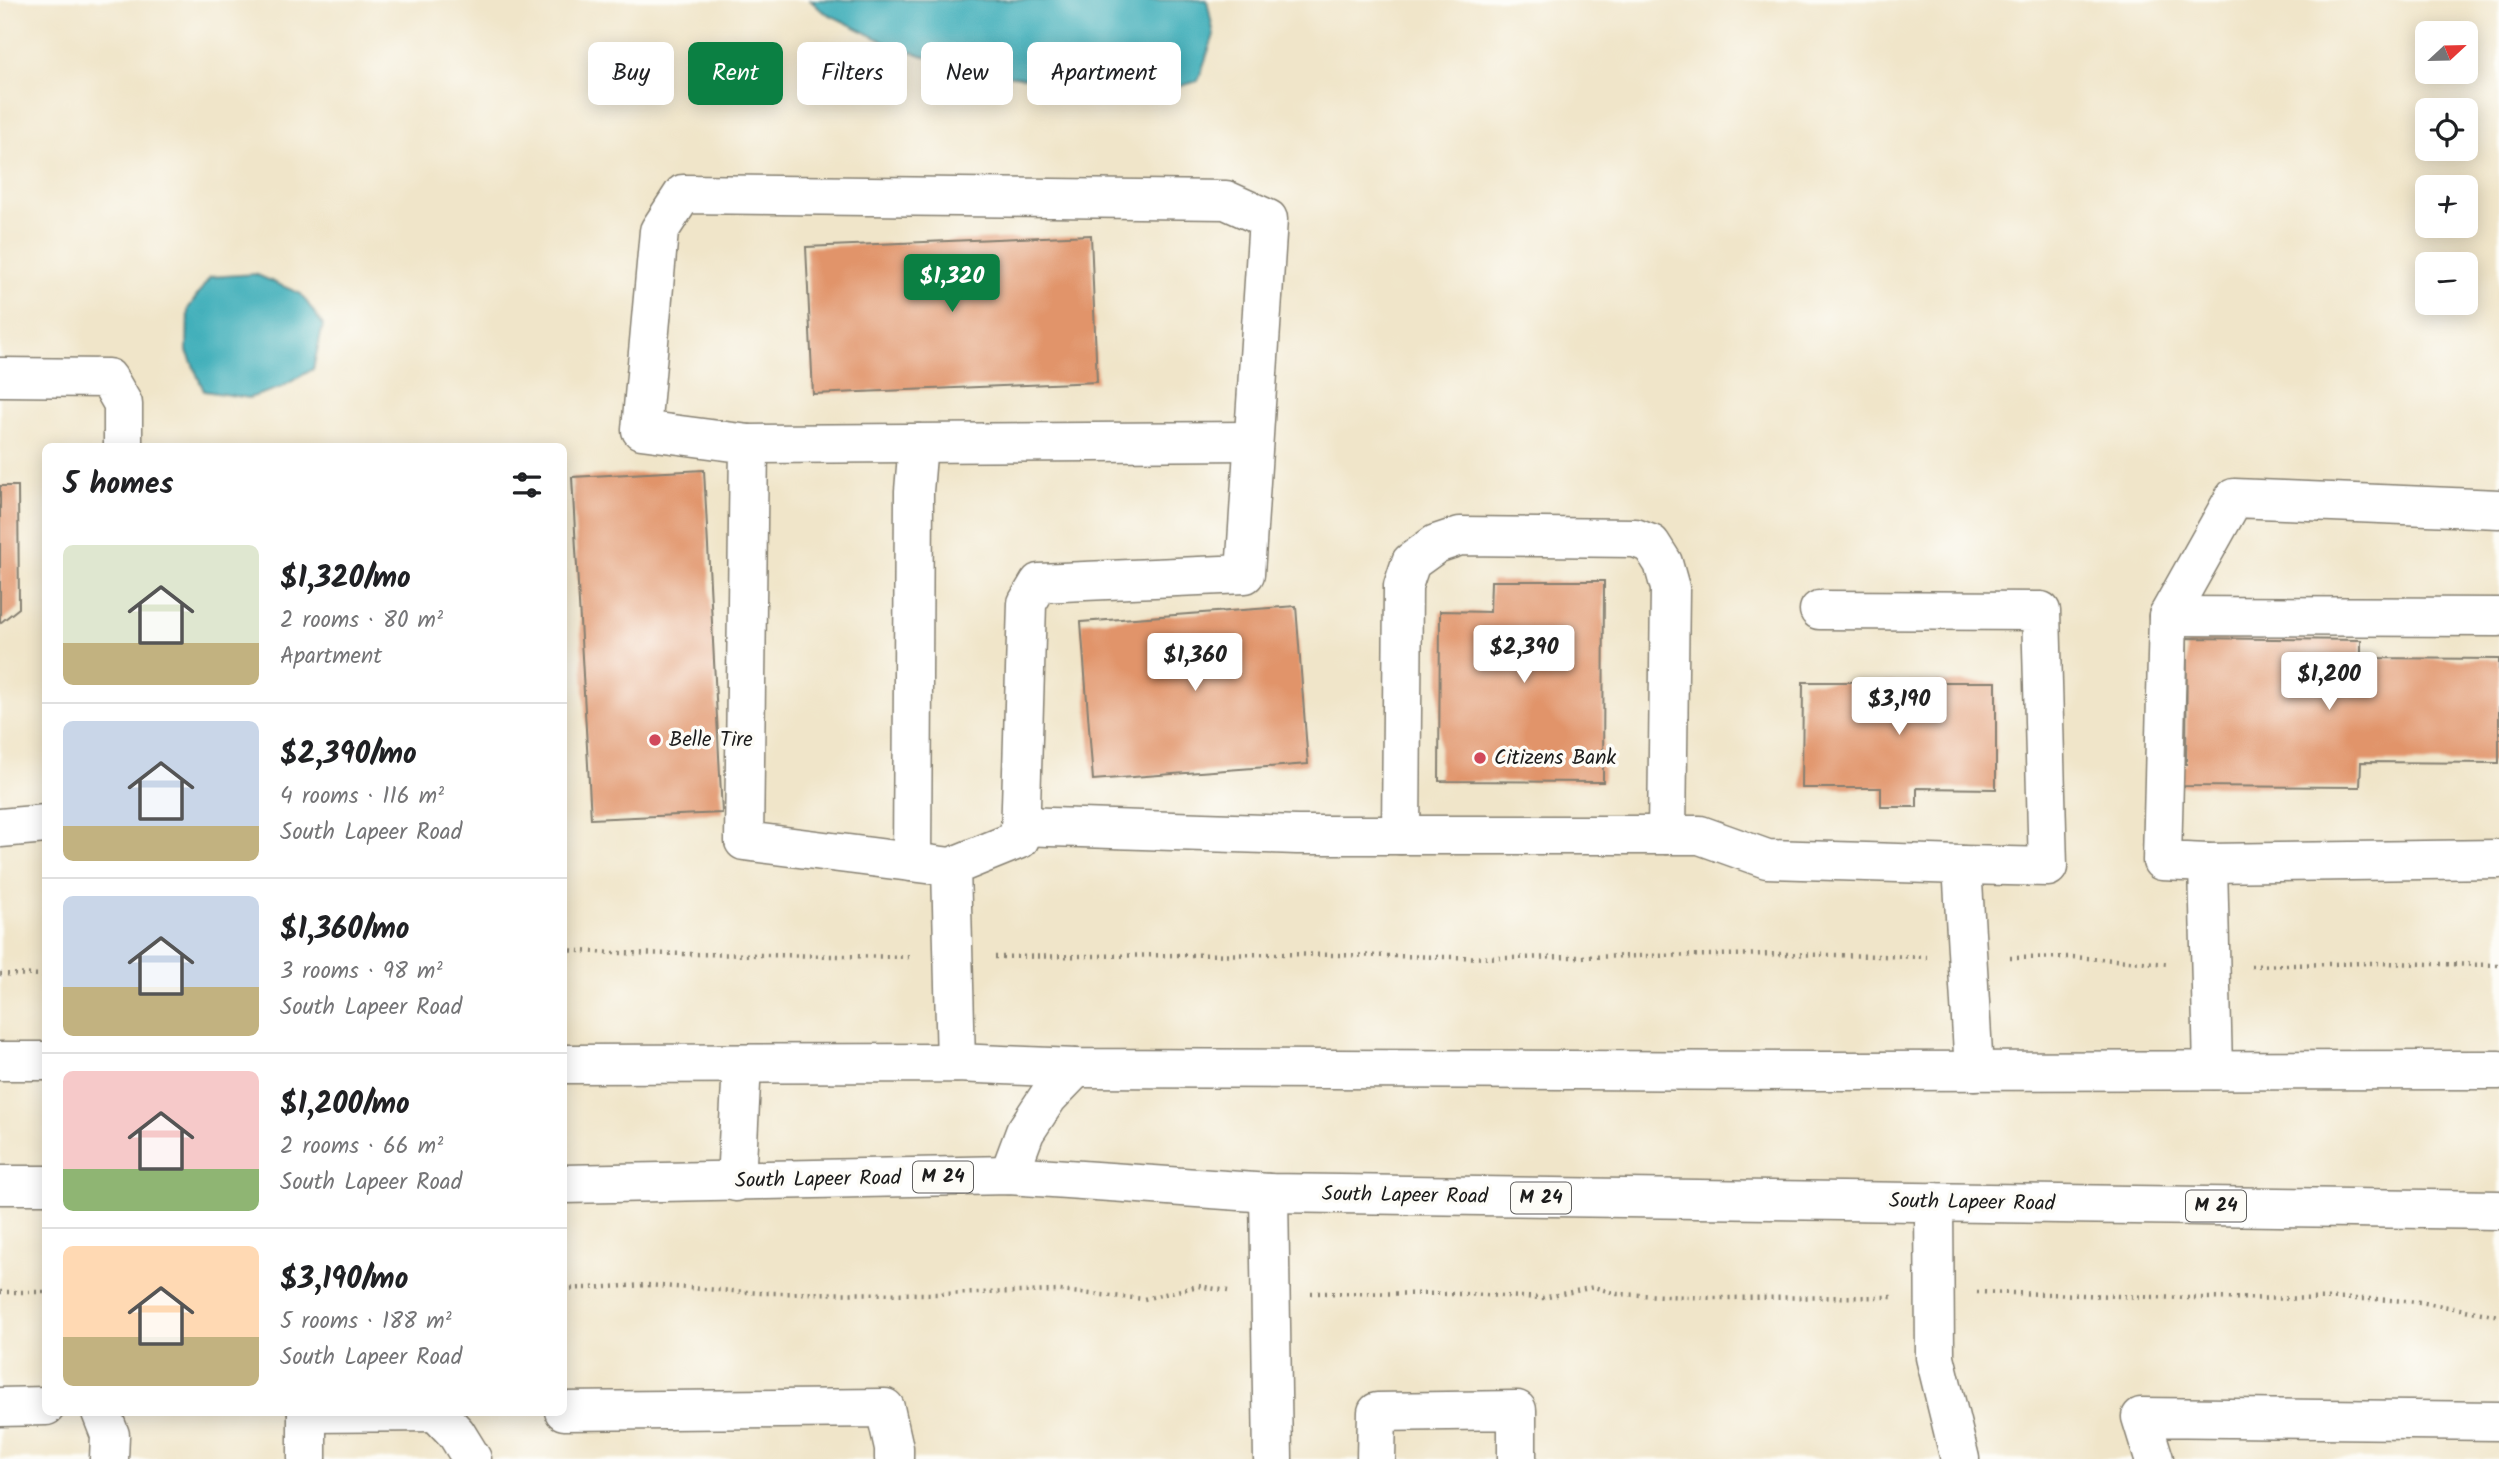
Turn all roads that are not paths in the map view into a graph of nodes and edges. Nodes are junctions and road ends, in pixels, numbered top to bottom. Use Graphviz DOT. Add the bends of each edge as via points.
graph roads {
  1 [pos="0,377"];
  2 [pos="1253,441"];
  3 [pos="123,443"];
  4 [pos="918,443"];
  5 [pos="749,444"];
  6 [pos="2499,509"];
  7 [pos="1819,611"];
  8 [pos="2168,616"];
  9 [pos="2499,617"];
  10 [pos="42,824"];
  11 [pos="1020,826"];
  12 [pos="0,828"];
  13 [pos="1401,835"];
  14 [pos="1667,835"];
  15 [pos="2499,859"];
  16 [pos="912,862"];
  17 [pos="2207,863"];
  18 [pos="1962,865"];
  19 [pos="951,867"];
  20 [pos="0,1061"];
  21 [pos="42,1061"];
  22 [pos="956,1063"];
  23 [pos="567,1064"];
  24 [pos="742,1064"];
  25 [pos="1076,1068"];
  26 [pos="2213,1070"];
  27 [pos="2499,1070"];
  28 [pos="1974,1071"];
  29 [pos="1009,1175"];
  30 [pos="736,1182"];
  31 [pos="567,1184"];
  32 [pos="0,1185"];
  33 [pos="42,1185"];
  34 [pos="1269,1193"];
  35 [pos="1934,1202"];
  36 [pos="2499,1210"];
  37 [pos="42,1406"];
  38 [pos="0,1407"];
  39 [pos="567,1411"];
  40 [pos="103,1416"];
  41 [pos="307,1416"];
  42 [pos="441,1416"];
  43 [pos="2499,1421"];
  44 [pos="110,1459"];
  45 [pos="307,1459"];
  46 [pos="472,1459"];
  47 [pos="894,1459"];
  48 [pos="1273,1459"];
  49 [pos="1376,1459"];
  50 [pos="1517,1459"];
  51 [pos="1960,1459"];
  52 [pos="2154,1459"];
  1 -- 3 [label="main road" via="108,378 124,404"];
  2 -- 4 [label="main road"];
  2 -- 5 [label="main road" via="1268,219 1226,201 683,194 659,231 641,430"];
  2 -- 11 [label="main road" via="1245,574 1039,583 1027,603"];
  4 -- 5 [label="main road"];
  4 -- 16 [label="main road"];
  5 -- 16 [label="main road" via="744,841"];
  6 -- 8 [label="main road" via="2234,498"];
  7 -- 18 [label="main road" via="2041,611 2048,867"];
  8 -- 9 [label="main road"];
  8 -- 17 [label="main road" via="2162,861"];
  10 -- 12 [label="main road"];
  11 -- 13 [label="main road"];
  11 -- 19 [label="main road" via="1020,839"];
  13 -- 14 [label="main road"];
  13 -- 14 [label="main road" via="1403,586 1411,562 1436,544 1460,536 1635,538 1651,544 1670,588"];
  14 -- 18 [label="main road" via="1700,835 1766,859"];
  15 -- 17 [label="main road"];
  16 -- 19 [label="main road"];
  17 -- 26 [label="main road"];
  18 -- 28 [label="main road"];
  19 -- 22 [label="main road"];
  20 -- 21 [label="main road"];
  22 -- 24 [label="main road"];
  22 -- 25 [label="main road"];
  23 -- 24 [label="main road"];
  24 -- 30 [label="main road"];
  25 -- 28 [label="main road"];
  25 -- 29 [label="main road" via="1048,1097 1025,1132"];
  26 -- 27 [label="main road"];
  26 -- 28 [label="main road"];
  29 -- 30 [label="main road, South Lapeer Road / M 24"];
  29 -- 34 [label="main road, South Lapeer Road / M 24"];
  30 -- 31 [label="main road, South Lapeer Road / M 24"];
  32 -- 33 [label="main road"];
  34 -- 35 [label="main road, South Lapeer Road / M 24"];
  34 -- 48 [label="main road"];
  35 -- 36 [label="main road, South Lapeer Road / M 24"];
  35 -- 51 [label="main road" via="1935,1357"];
  37 -- 38 [label="main road"];
  39 -- 47 [label="main road" via="885,1408"];
  40 -- 44 [label="main road" via="110,1435"];
  41 -- 45 [label="main road"];
  42 -- 46 [label="main road"];
  43 -- 52 [label="main road" via="2141,1417"];
  49 -- 50 [label="main road" via="1377,1412 1517,1409"];
}
